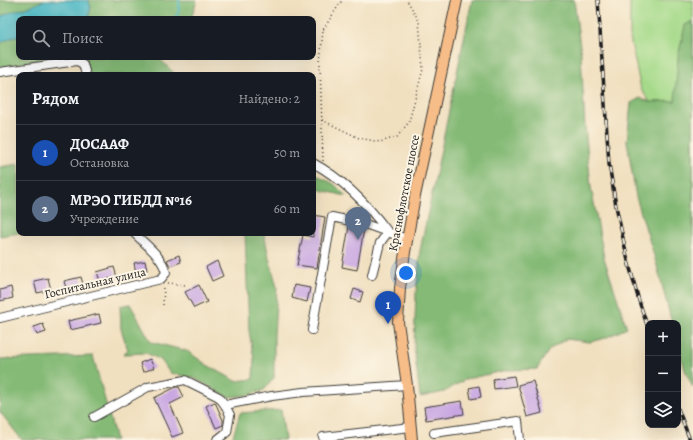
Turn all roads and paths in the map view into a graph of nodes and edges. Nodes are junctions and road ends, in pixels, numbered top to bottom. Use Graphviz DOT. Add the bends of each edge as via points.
graph roads {
  1 [pos="343,0"];
  2 [pos="407,0"];
  3 [pos="457,0"];
  4 [pos="0,72"];
  5 [pos="85,72"];
  6 [pos="322,120"];
  7 [pos="316,164"];
  8 [pos="324,168"];
  9 [pos="388,232"];
  10 [pos="137,236"];
  11 [pos="407,239"];
  12 [pos="372,275"];
  13 [pos="185,285"];
  14 [pos="163,305"];
  15 [pos="0,318"];
  16 [pos="312,330"];
  17 [pos="407,385"];
  18 [pos="225,405"];
  19 [pos="94,417"];
  20 [pos="411,427"];
  21 [pos="434,433"];
  22 [pos="359,436"];
  23 [pos="323,437"];
  24 [pos="217,440"];
  25 [pos="412,440"];
  26 [pos="520,440"];
  1 -- 6 [label="path" via="323,30 320,63"];
  2 -- 6 [label="path" via="420,21 423,69 409,122 397,136 380,142 359,138"];
  3 -- 11 [label="main road, Краснофлотское шоссе"];
  4 -- 5 [label="street" via="77,61 83,64"];
  6 -- 8 [label="path"];
  7 -- 8 [label="street"];
  8 -- 9 [label="street" via="353,192"];
  9 -- 11 [label="street"];
  9 -- 12 [label="street" via="380,242"];
  9 -- 16 [label="street" via="332,217"];
  10 -- 15 [label="street, Госпитальная улица" via="161,260 166,274 161,279"];
  11 -- 17 [label="main road, Краснофлотское шоссе" via="398,322"];
  13 -- 14 [label="path" via="165,282"];
  17 -- 18 [label="street" via="303,392"];
  17 -- 20 [label="main road, Краснофлотское шоссе"];
  18 -- 19 [label="street" via="218,397 185,380 148,388"];
  18 -- 24 [label="street" via="230,415 228,432"];
  20 -- 22 [label="street"];
  20 -- 25 [label="main road, Краснофлотское шоссе"];
  21 -- 26 [label="street" via="518,421"];
  22 -- 23 [label="street"];
}
